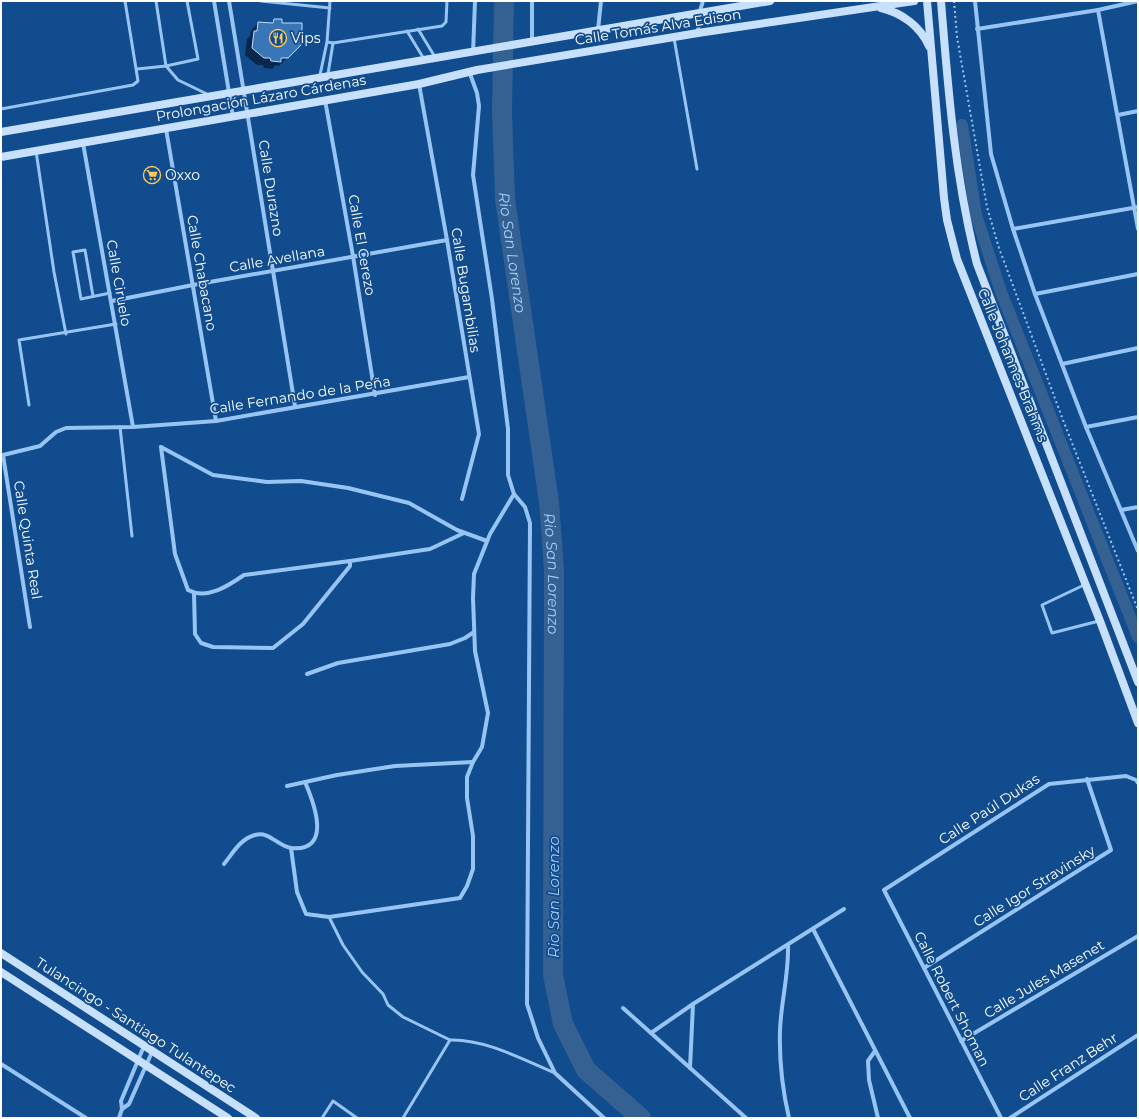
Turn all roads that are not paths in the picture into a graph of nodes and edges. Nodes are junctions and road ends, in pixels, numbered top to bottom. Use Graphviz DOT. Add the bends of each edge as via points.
graph roads {
  1 [pos="125,1"];
  2 [pos="156,1"];
  3 [pos="187,1"];
  4 [pos="214,1"];
  5 [pos="229,1"];
  6 [pos="261,1"];
  7 [pos="330,1"];
  8 [pos="447,1"];
  9 [pos="475,1"];
  10 [pos="532,1"];
  11 [pos="601,1"];
  12 [pos="703,1"];
  13 [pos="770,1"];
  14 [pos="914,1"];
  15 [pos="927,1"];
  16 [pos="941,1"];
  17 [pos="975,1"];
  18 [pos="1138,1"];
  19 [pos="872,7"];
  20 [pos="330,8"];
  21 [pos="1098,10"];
  22 [pos="698,14"];
  23 [pos="977,28"];
  24 [pos="418,29"];
  25 [pos="407,31"];
  26 [pos="598,32"];
  27 [pos="698,33"];
  28 [pos="674,38"];
  29 [pos="327,42"];
  30 [pos="333,43"];
  31 [pos="532,43"];
  32 [pos="519,45"];
  33 [pos="931,50"];
  34 [pos="476,53"];
  35 [pos="436,59"];
  36 [pos="425,61"];
  37 [pos="525,62"];
  38 [pos="166,66"];
  39 [pos="137,70"];
  40 [pos="473,70"];
  41 [pos="324,76"];
  42 [pos="419,84"];
  43 [pos="244,89"];
  44 [pos="229,91"];
  45 [pos="208,95"];
  46 [pos="325,100"];
  47 [pos="1,109"];
  48 [pos="1138,111"];
  49 [pos="248,115"];
  50 [pos="1118,115"];
  51 [pos="233,117"];
  52 [pos="166,128"];
  53 [pos="1,132"];
  54 [pos="83,143"];
  55 [pos="36,151"];
  56 [pos="1,157"];
  57 [pos="697,169"];
  58 [pos="1136,207"];
  59 [pos="1013,229"];
  60 [pos="1138,229"];
  61 [pos="447,240"];
  62 [pos="353,256"];
  63 [pos="272,271"];
  64 [pos="1138,274"];
  65 [pos="193,285"];
  66 [pos="110,293"];
  67 [pos="1035,294"];
  68 [pos="94,296"];
  69 [pos="112,301"];
  70 [pos="116,324"];
  71 [pos="66,334"];
  72 [pos="1138,348"];
  73 [pos="1062,364"];
  74 [pos="469,377"];
  75 [pos="375,395"];
  76 [pos="29,405"];
  77 [pos="295,406"];
  78 [pos="1138,417"];
  79 [pos="216,420"];
  80 [pos="120,427"];
  81 [pos="133,427"];
  82 [pos="1086,427"];
  83 [pos="3,455"];
  84 [pos="514,494"];
  85 [pos="462,499"];
  86 [pos="1138,507"];
  87 [pos="1121,510"];
  88 [pos="464,533"];
  89 [pos="132,536"];
  90 [pos="487,541"];
  91 [pos="1138,551"];
  92 [pos="350,561"];
  93 [pos="1086,584"];
  94 [pos="194,593"];
  95 [pos="1100,620"];
  96 [pos="30,627"];
  97 [pos="474,632"];
  98 [pos="307,674"];
  99 [pos="1138,682"];
  100 [pos="1138,723"];
  101 [pos="473,762"];
  102 [pos="1087,779"];
  103 [pos="305,782"];
  104 [pos="1138,783"];
  105 [pos="287,786"];
  106 [pos="291,848"];
  107 [pos="224,864"];
  108 [pos="884,890"];
  109 [pos="844,909"];
  110 [pos="329,917"];
  111 [pos="812,929"];
  112 [pos="1138,936"];
  113 [pos="788,945"];
  114 [pos="1,952"];
  115 [pos="924,968"];
  116 [pos="1,972"];
  117 [pos="693,1004"];
  118 [pos="623,1008"];
  119 [pos="651,1033"];
  120 [pos="1138,1035"];
  121 [pos="450,1040"];
  122 [pos="961,1041"];
  123 [pos="144,1046"];
  124 [pos="875,1051"];
  125 [pos="152,1052"];
  126 [pos="138,1060"];
  127 [pos="1,1064"];
  128 [pos="146,1065"];
  129 [pos="690,1068"];
  130 [pos="555,1073"];
  131 [pos="122,1110"];
  132 [pos="86,1118"];
  133 [pos="119,1118"];
  134 [pos="228,1118"];
  135 [pos="256,1118"];
  136 [pos="322,1118"];
  137 [pos="357,1118"];
  138 [pos="403,1118"];
  139 [pos="604,1118"];
  140 [pos="746,1118"];
  141 [pos="789,1118"];
  142 [pos="878,1118"];
  143 [pos="910,1118"];
  144 [pos="1001,1118"];
  145 [pos="1010,1118"];
  1 -- 39 [label="lane"];
  2 -- 38 [label="lane"];
  3 -- 38 [label="lane" via="198,59"];
  4 -- 44 [label="street"];
  5 -- 43 [label="street, Calle Durazno"];
  6 -- 20 [label="lane"];
  7 -- 20 [label="lane"];
  8 -- 24 [label="lane" via="446,22 442,26"];
  9 -- 34 [label="street"];
  10 -- 31 [label="street"];
  11 -- 26 [label="street"];
  12 -- 22 [label="street"];
  13 -- 22 [label="main road, Calle Tomás Alva Edison"];
  14 -- 19 [label="main road, Calle Tomás Alva Edison"];
  15 -- 33 [label="main road, Calle Johannes Brahms"];
  16 -- 99 [label="main road, Calle Johannes Brahms" via="956,156 966,220 977,264"];
  17 -- 23 [label="street"];
  18 -- 21 [label="street"];
  19 -- 27 [label="main road, Calle Tomás Alva Edison"];
  19 -- 33 [label="main road" via="891,11 908,20 922,33"];
  20 -- 29 [label="lane"];
  21 -- 23 [label="street"];
  21 -- 50 [label="street"];
  22 -- 26 [label="main road, Calle Tomás Alva Edison"];
  22 -- 27 [label="street"];
  23 -- 59 [label="street" via="991,154"];
  24 -- 25 [label="lane"];
  24 -- 35 [label="lane"];
  25 -- 30 [label="lane"];
  25 -- 36 [label="lane"];
  26 -- 31 [label="main road, Calle Tomás Alva Edison"];
  27 -- 28 [label="main road, Calle Tomás Alva Edison"];
  28 -- 37 [label="main road, Calle Tomás Alva Edison"];
  28 -- 57 [label="lane"];
  29 -- 30 [label="lane"];
  29 -- 41 [label="lane"];
  30 -- 41 [label="lane"];
  31 -- 32 [label="main road, Calle Tomás Alva Edison"];
  32 -- 34 [label="main road, Prolongación Lázaro Cárdenas"];
  33 -- 93 [label="main road, Calle Johannes Brahms" via="944,198 957,260"];
  34 -- 35 [label="main road, Prolongación Lázaro Cárdenas"];
  35 -- 36 [label="main road, Prolongación Lázaro Cárdenas"];
  36 -- 41 [label="main road, Prolongación Lázaro Cárdenas"];
  37 -- 40 [label="main road, Prolongación Lázaro Cárdenas"];
  38 -- 39 [label="lane"];
  38 -- 45 [label="lane" via="178,80"];
  39 -- 47 [label="lane" via="138,81 133,85"];
  40 -- 42 [label="main road, Prolongación Lázaro Cárdenas"];
  40 -- 84 [label="street" via="479,106 473,175 508,429 508,475"];
  41 -- 43 [label="main road, Prolongación Lázaro Cárdenas"];
  42 -- 46 [label="main road, Prolongación Lázaro Cárdenas"];
  42 -- 61 [label="street, Calle Bugambilias"];
  43 -- 44 [label="main road, Prolongación Lázaro Cárdenas"];
  43 -- 49 [label="street, Calle Durazno"];
  44 -- 45 [label="main road, Prolongación Lázaro Cárdenas"];
  44 -- 51 [label="street"];
  45 -- 53 [label="main road, Prolongación Lázaro Cárdenas"];
  46 -- 49 [label="main road, Prolongación Lázaro Cárdenas"];
  46 -- 62 [label="street, Calle El Cerezo"];
  48 -- 50 [label="street"];
  49 -- 51 [label="main road, Prolongación Lázaro Cárdenas"];
  49 -- 63 [label="street, Calle Durazno"];
  50 -- 58 [label="street"];
  51 -- 52 [label="main road, Prolongación Lázaro Cárdenas"];
  52 -- 54 [label="main road, Prolongación Lázaro Cárdenas"];
  52 -- 65 [label="street, Calle Chabacano"];
  54 -- 55 [label="main road, Prolongación Lázaro Cárdenas"];
  54 -- 66 [label="street, Calle Ciruelo"];
  55 -- 56 [label="main road, Prolongación Lázaro Cárdenas"];
  55 -- 71 [label="lane"];
  58 -- 59 [label="street"];
  58 -- 60 [label="street"];
  59 -- 67 [label="street"];
  61 -- 62 [label="street, Calle Avellana"];
  61 -- 74 [label="street, Calle Bugambilias"];
  62 -- 63 [label="street, Calle Avellana"];
  62 -- 75 [label="street, Calle El Cerezo"];
  63 -- 65 [label="street, Calle Avellana"];
  63 -- 77 [label="street, Calle Durazno"];
  64 -- 67 [label="street"];
  65 -- 69 [label="street, Calle Avellana"];
  65 -- 79 [label="street, Calle Chabacano"];
  66 -- 68 [label="lane"];
  66 -- 69 [label="street, Calle Ciruelo"];
  67 -- 73 [label="street"];
  68 -- 68 [label="lane" via="84,250 73,252 81,299"];
  69 -- 70 [label="street, Calle Ciruelo"];
  70 -- 71 [label="lane"];
  70 -- 81 [label="street, Calle Ciruelo"];
  71 -- 76 [label="lane" via="19,340"];
  72 -- 73 [label="street"];
  73 -- 82 [label="street"];
  74 -- 75 [label="street, Calle Fernando de la Peña"];
  74 -- 85 [label="street, Calle Bugambilias" via="479,434"];
  75 -- 77 [label="street, Calle Fernando de la Peña"];
  77 -- 79 [label="street, Calle Fernando de la Peña"];
  78 -- 82 [label="street"];
  79 -- 81 [label="street, Calle Fernando de la Peña"];
  80 -- 81 [label="street, Calle Fernando de la Peña"];
  80 -- 83 [label="street, Calle Fernando de la Peña" via="66,428 56,432 40,446"];
  80 -- 89 [label="lane"];
  82 -- 87 [label="street"];
  83 -- 96 [label="street, Calle Quinta Real"];
  84 -- 90 [label="street"];
  84 -- 130 [label="street" via="524,507 530,523 527,1004 538,1038"];
  86 -- 87 [label="street"];
  87 -- 91 [label="street"];
  88 -- 90 [label="street"];
  88 -- 92 [label="street" via="430,549"];
  88 -- 94 [label="street" via="409,503 348,488 301,481 267,482 214,475 162,447 175,554 188,590"];
  90 -- 97 [label="street" via="474,574"];
  92 -- 94 [label="street" via="244,575 208,594"];
  92 -- 94 [label="street" via="350,566 303,624 273,648 213,647 201,643 195,634"];
  93 -- 95 [label="main road, Calle Johannes Brahms"];
  93 -- 95 [label="lane" via="1042,605 1052,634"];
  95 -- 100 [label="main road, Calle Johannes Brahms"];
  97 -- 98 [label="street" via="450,644 338,663"];
  97 -- 101 [label="street" via="475,651 488,713 482,747"];
  101 -- 103 [label="street" via="395,766"];
  101 -- 110 [label="street" via="467,777 467,798 473,836 473,869 460,898"];
  102 -- 104 [label="street, Calle Paúl Dukas" via="1126,776"];
  102 -- 108 [label="street, Calle Paúl Dukas" via="1049,784"];
  102 -- 115 [label="street, Calle Igor Stravinsky" via="1111,850"];
  103 -- 105 [label="street"];
  103 -- 106 [label="street" via="317,821 316,837 312,844"];
  106 -- 107 [label="street" via="270,836 256,834 244,839"];
  106 -- 110 [label="street" via="297,892 306,914"];
  108 -- 115 [label="street, Calle Robert Shoman"];
  109 -- 111 [label="street"];
  110 -- 121 [label="lane" via="342,945 383,994 388,1005 403,1017"];
  111 -- 113 [label="street"];
  111 -- 124 [label="street"];
  112 -- 122 [label="street, Calle Jules Masenet"];
  113 -- 117 [label="street"];
  113 -- 141 [label="street" via="788,967 780,1030 781,1085"];
  114 -- 123 [label="main road, Tulancingo - Santiago Tulantepec"];
  115 -- 122 [label="street, Calle Robert Shoman"];
  116 -- 126 [label="main road, Tulancingo - Santiago Tulantepec"];
  117 -- 119 [label="street"];
  117 -- 129 [label="street"];
  118 -- 119 [label="street"];
  119 -- 129 [label="street"];
  120 -- 145 [label="street, Calle Franz Behr"];
  121 -- 130 [label="lane" via="466,1039"];
  121 -- 138 [label="lane"];
  122 -- 144 [label="street, Calle Robert Shoman"];
  123 -- 125 [label="main road, Tulancingo - Santiago Tulantepec"];
  123 -- 126 [label="street"];
  124 -- 142 [label="street" via="868,1061 869,1080"];
  124 -- 143 [label="street"];
  125 -- 128 [label="street"];
  125 -- 135 [label="main road, Tulancingo - Santiago Tulantepec"];
  126 -- 128 [label="main road, Tulancingo - Santiago Tulantepec"];
  126 -- 131 [label="street" via="121,1101"];
  127 -- 132 [label="street"];
  128 -- 131 [label="street" via="129,1104"];
  128 -- 134 [label="main road, Tulancingo - Santiago Tulantepec"];
  129 -- 140 [label="street"];
  130 -- 139 [label="street"];
  131 -- 133 [label="street"];
  136 -- 137 [label="lane" via="333,1101"];
}
